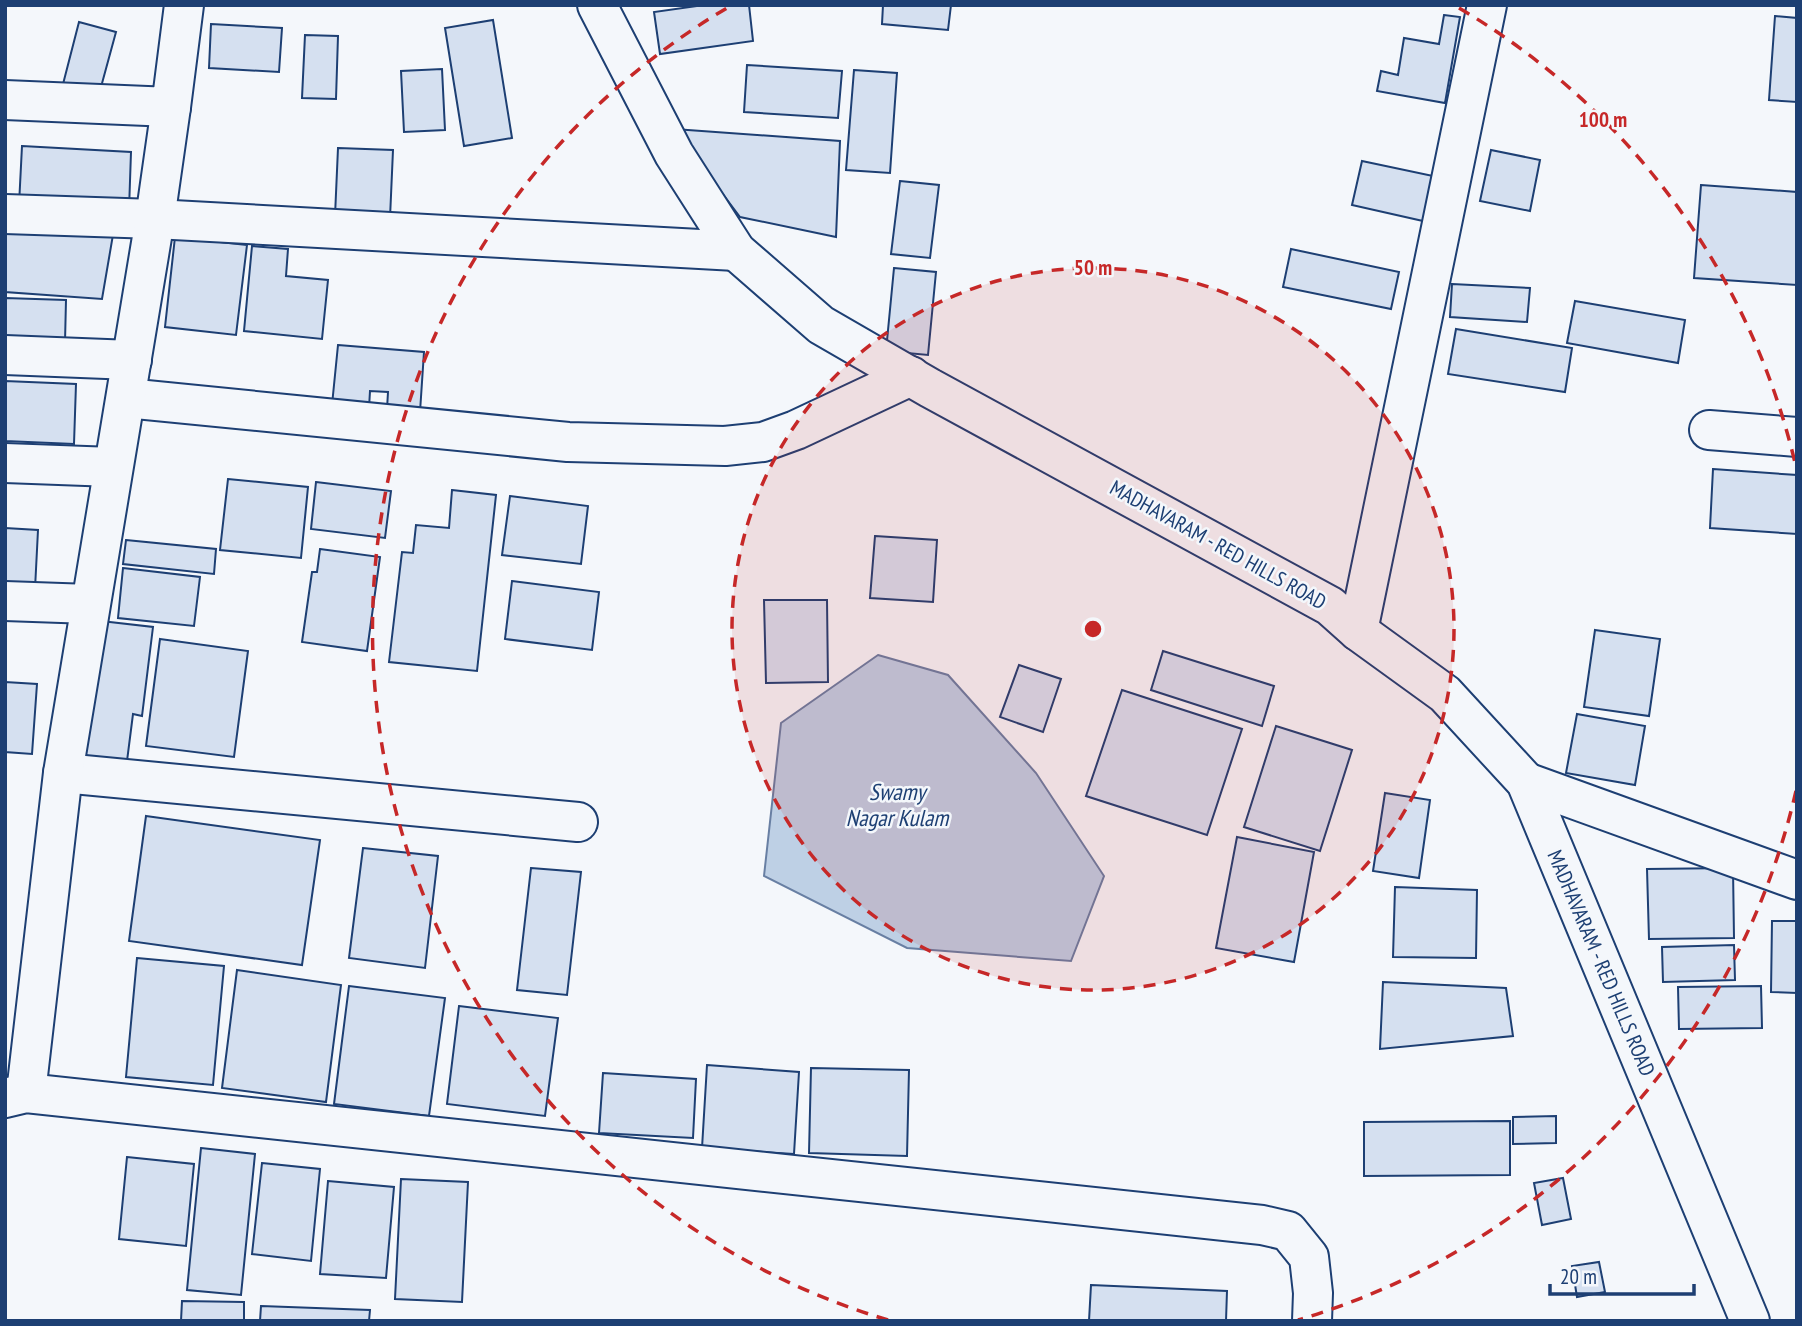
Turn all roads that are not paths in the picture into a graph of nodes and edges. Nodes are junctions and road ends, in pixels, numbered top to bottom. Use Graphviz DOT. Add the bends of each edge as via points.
graph roads {
  1 [pos="184,5"];
  2 [pos="597,5"];
  3 [pos="1487,5"];
  4 [pos="5,100"];
  5 [pos="171,107"];
  6 [pos="5,214"];
  7 [pos="155,219"];
  8 [pos="736,251"];
  9 [pos="5,355"];
  10 [pos="132,360"];
  11 [pos="911,376"];
  12 [pos="126,398"];
  13 [pos="1709,430"];
  14 [pos="1797,437"];
  15 [pos="5,463"];
  16 [pos="113,467"];
  17 [pos="5,601"];
  18 [pos="90,604"];
  19 [pos="1358,631"];
  20 [pos="63,774"];
  21 [pos="1526,782"];
  22 [pos="578,822"];
  23 [pos="1797,880"];
  24 [pos="20,1022"];
  25 [pos="15,1096"];
  26 [pos="1312,1321"];
  27 [pos="1750,1321"];
  1 -- 5 [label="street"];
  2 -- 8 [label="street, MADHAVARAM - RED HILLS ROAD" via="674,154"];
  3 -- 19 [label="street"];
  4 -- 5 [label="street"];
  5 -- 7 [label="street"];
  6 -- 7 [label="street"];
  7 -- 8 [label="street"];
  7 -- 10 [label="street"];
  8 -- 11 [label="street, MADHAVARAM - RED HILLS ROAD" via="821,325"];
  9 -- 10 [label="street"];
  10 -- 12 [label="street"];
  11 -- 12 [label="street" via="796,430 763,442 724,446 568,442"];
  11 -- 19 [label="street, MADHAVARAM - RED HILLS ROAD" via="1330,606"];
  12 -- 16 [label="street"];
  13 -- 14 [label="street"];
  15 -- 16 [label="street"];
  16 -- 18 [label="street"];
  17 -- 18 [label="street"];
  18 -- 20 [label="street"];
  19 -- 21 [label="street, MADHAVARAM - RED HILLS ROAD" via="1444,694"];
  20 -- 22 [label="street"];
  20 -- 24 [label="street"];
  21 -- 23 [label="street"];
  21 -- 27 [label="street, MADHAVARAM - RED HILLS ROAD"];
  24 -- 25 [label="street"];
  25 -- 26 [label="street" via="1262,1225 1288,1231 1308,1257"];
}
